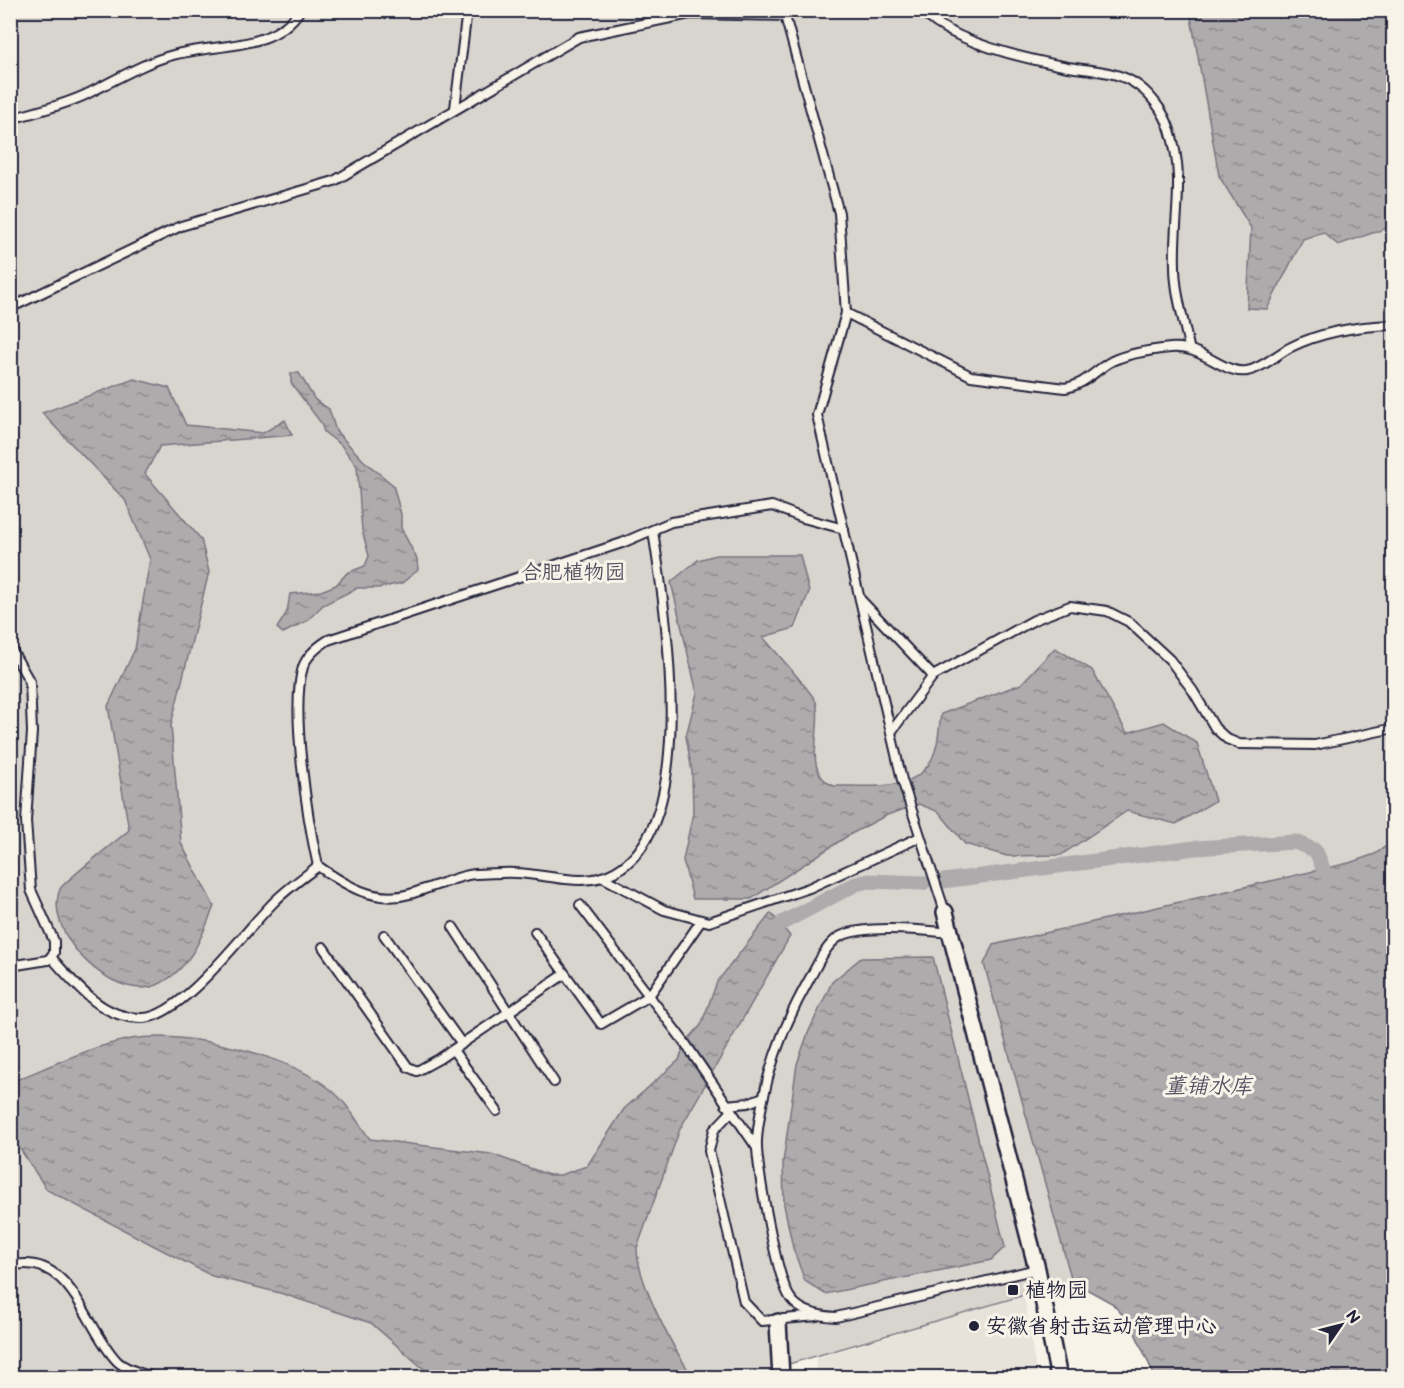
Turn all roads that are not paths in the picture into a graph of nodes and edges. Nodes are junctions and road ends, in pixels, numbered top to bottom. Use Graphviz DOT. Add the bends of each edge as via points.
graph roads {
  1 [pos="300,10"];
  2 [pos="467,10"];
  3 [pos="795,10"];
  4 [pos="921,10"];
  5 [pos="785,16"];
  6 [pos="455,108"];
  7 [pos="10,119"];
  8 [pos="10,308"];
  9 [pos="846,312"];
  10 [pos="1394,325"];
  11 [pos="1189,347"];
  12 [pos="844,529"];
  13 [pos="653,531"];
  14 [pos="860,598"];
  15 [pos="10,647"];
  16 [pos="933,676"];
  17 [pos="1394,728"];
  18 [pos="891,732"];
  19 [pos="920,837"];
  20 [pos="318,866"];
  21 [pos="602,877"];
  22 [pos="580,904"];
  23 [pos="945,912"];
  24 [pos="700,921"];
  25 [pos="453,927"];
  26 [pos="535,932"];
  27 [pos="951,933"];
  28 [pos="384,935"];
  29 [pos="323,947"];
  30 [pos="51,957"];
  31 [pos="10,966"];
  32 [pos="565,974"];
  33 [pos="649,996"];
  34 [pos="507,1013"];
  35 [pos="462,1044"];
  36 [pos="453,1050"];
  37 [pos="554,1082"];
  38 [pos="763,1097"];
  39 [pos="729,1108"];
  40 [pos="497,1111"];
  41 [pos="757,1148"];
  42 [pos="10,1266"];
  43 [pos="1037,1269"];
  44 [pos="817,1316"];
  45 [pos="778,1322"];
  46 [pos="156,1377"];
  47 [pos="781,1377"];
  48 [pos="1059,1377"];
  1 -- 7 [label="lane" via="294,20 270,38 174,54 83,96"];
  2 -- 6 [label="lane"];
  3 -- 5 [label="lane"];
  4 -- 11 [label="lane" via="940,28 974,42 1130,80 1149,96 1170,129 1180,174 1175,268"];
  5 -- 6 [label="lane" via="690,14 579,37"];
  5 -- 9 [label="lane" via="835,195"];
  6 -- 8 [label="lane" via="334,181 181,226"];
  9 -- 11 [label="lane" via="971,376 1044,387 1080,385 1122,356"];
  9 -- 12 [label="lane" via="817,415"];
  10 -- 11 [label="lane" via="1324,334 1248,370 1232,369"];
  12 -- 13 [label="lane" via="772,506 671,522"];
  12 -- 14 [label="lane"];
  13 -- 20 [label="lane" via="346,633 315,650 303,668 299,705 305,792"];
  13 -- 21 [label="lane" via="669,657 669,763 654,825 637,853 617,871"];
  14 -- 16 [label="lane"];
  14 -- 18 [label="lane"];
  15 -- 30 [label="lane" via="30,682 32,732 26,821 31,890 54,941"];
  16 -- 17 [label="lane" via="1034,620 1070,606 1090,606 1124,619 1170,660 1215,728 1233,742 1315,746"];
  16 -- 18 [label="lane"];
  18 -- 19 [label="lane"];
  19 -- 23 [label="lane"];
  19 -- 24 [label="lane" via="809,888 717,920"];
  20 -- 21 [label="lane" via="349,887 380,896 409,895 471,874 514,873 588,880"];
  20 -- 30 [label="lane" via="276,900 183,999 152,1016 125,1016 105,1008 80,990"];
  21 -- 24 [label="lane" via="664,910"];
  22 -- 33 [label="lane"];
  23 -- 27 [label="street"];
  24 -- 33 [label="lane"];
  25 -- 34 [label="lane"];
  26 -- 32 [label="lane"];
  27 -- 38 [label="lane" via="867,931 832,942 784,1030"];
  27 -- 43 [label="street"];
  28 -- 35 [label="lane"];
  29 -- 36 [label="lane" via="408,1067 423,1070"];
  30 -- 31 [label="lane"];
  32 -- 33 [label="lane" via="601,1024"];
  32 -- 34 [label="lane"];
  33 -- 39 [label="lane"];
  34 -- 35 [label="lane"];
  34 -- 37 [label="lane"];
  35 -- 36 [label="lane"];
  36 -- 40 [label="lane"];
  38 -- 39 [label="lane"];
  38 -- 41 [label="lane"];
  39 -- 41 [label="lane"];
  39 -- 45 [label="lane" via="714,1130 710,1145 712,1163 744,1302 762,1321"];
  41 -- 44 [label="lane" via="785,1288 796,1305"];
  42 -- 46 [label="lane" via="22,1263 45,1267 69,1284 119,1363"];
  43 -- 44 [label="lane" via="836,1317"];
  43 -- 48 [label="street"];
  44 -- 45 [label="lane"];
  45 -- 47 [label="street"];
}
